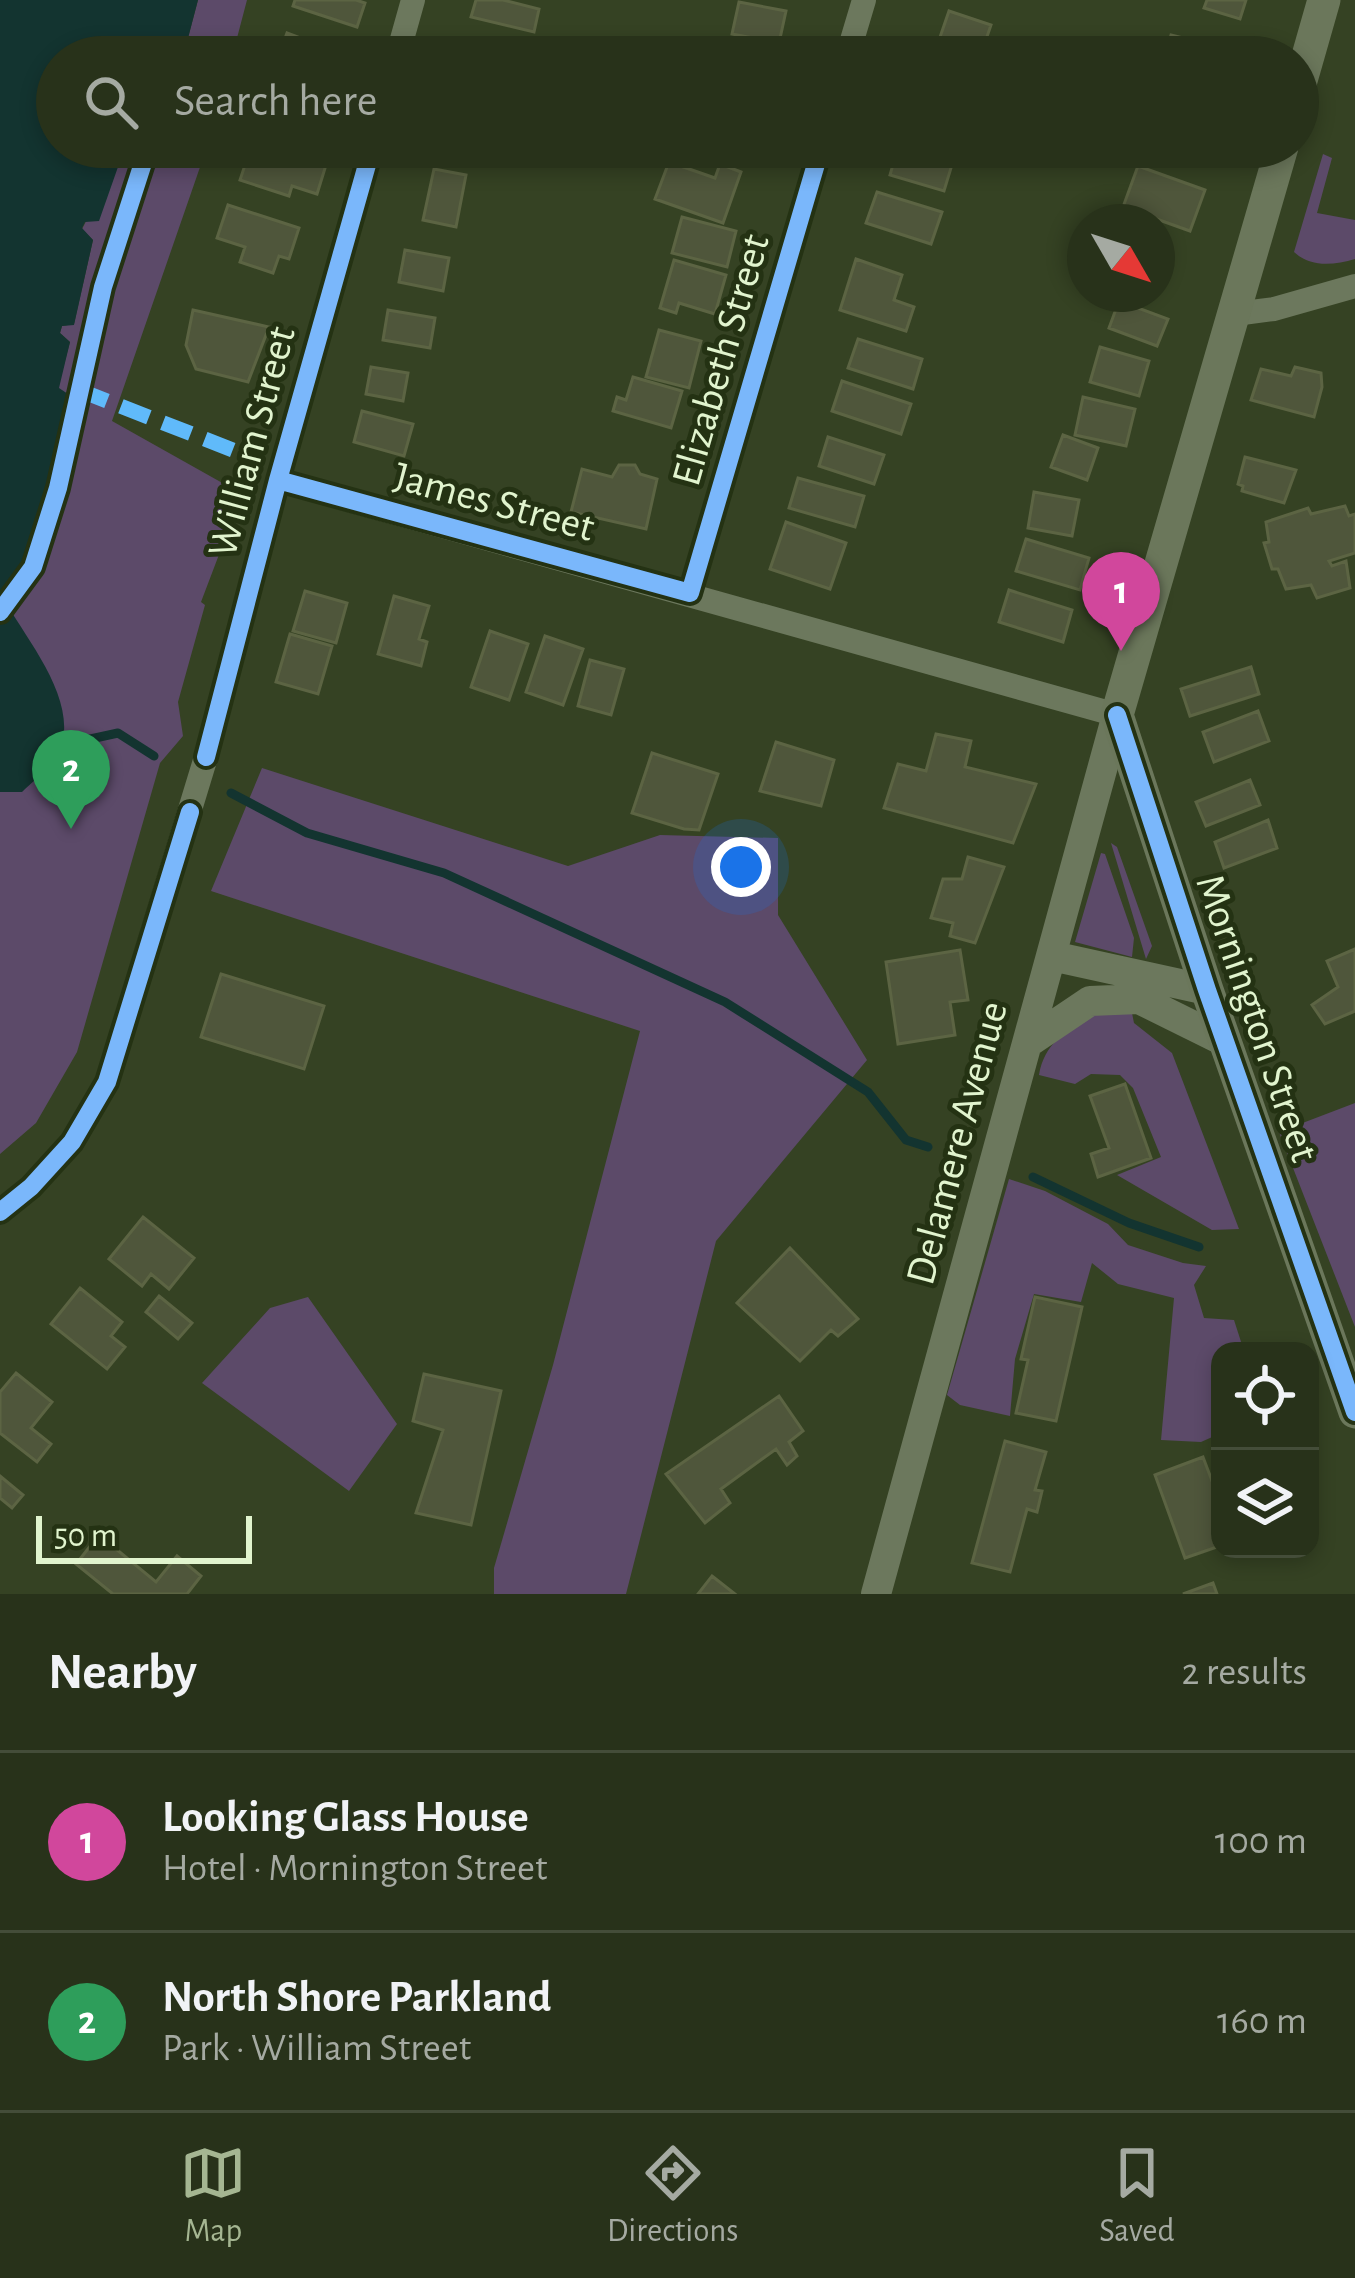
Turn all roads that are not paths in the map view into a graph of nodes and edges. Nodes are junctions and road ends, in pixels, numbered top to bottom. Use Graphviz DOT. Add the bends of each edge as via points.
graph roads {
  1 [pos="413,0"];
  2 [pos="864,0"];
  3 [pos="1324,0"];
  4 [pos="403,36"];
  5 [pos="853,36"];
  6 [pos="1314,36"];
  7 [pos="366,168"];
  8 [pos="815,168"];
  9 [pos="1276,168"];
  10 [pos="1355,286"];
  11 [pos="1235,314"];
  12 [pos="278,479"];
  13 [pos="690,593"];
  14 [pos="1117,715"];
  15 [pos="1052,956"];
  16 [pos="1207,990"];
  17 [pos="1029,1042"];
  18 [pos="1226,1042"];
  19 [pos="0,1212"];
  20 [pos="1355,1412"];
  21 [pos="876,1594"];
  1 -- 4 [label="street"];
  2 -- 5 [label="street"];
  3 -- 6 [label="main road"];
  7 -- 12 [label="street, William Street"];
  8 -- 13 [label="street, Elizabeth Street"];
  9 -- 11 [label="main road"];
  10 -- 11 [label="street"];
  11 -- 14 [label="main road"];
  12 -- 13 [label="street, James Street"];
  12 -- 19 [label="street, William Street" via="206,757 107,1082 72,1142"];
  13 -- 14 [label="street, James Street"];
  14 -- 15 [label="street, Delamere Avenue"];
  14 -- 16 [label="main road, Mornington Street"];
  15 -- 16 [label="street"];
  15 -- 17 [label="street, Delamere Avenue"];
  16 -- 18 [label="main road, Mornington Street"];
  17 -- 18 [label="street" via="1090,1001 1138,999"];
  17 -- 21 [label="street, Delamere Avenue"];
  18 -- 20 [label="main road, Mornington Street"];
}
